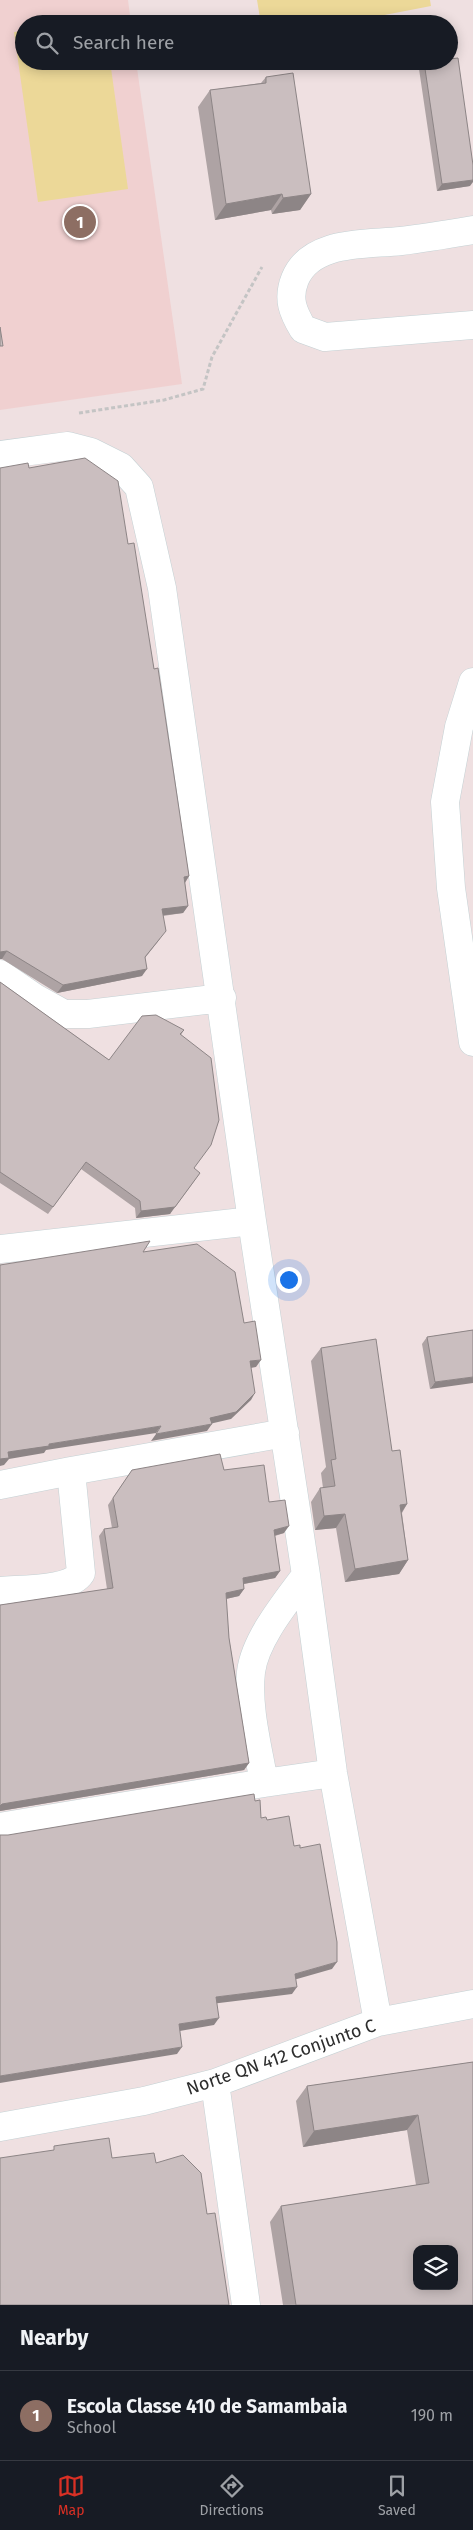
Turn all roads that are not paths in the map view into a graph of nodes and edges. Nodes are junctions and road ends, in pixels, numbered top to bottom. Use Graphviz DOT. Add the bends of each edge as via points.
graph roads {
  1 [pos="473,230"];
  2 [pos="473,325"];
  3 [pos="0,455"];
  4 [pos="473,682"];
  5 [pos="462,892"];
  6 [pos="0,974"];
  7 [pos="222,998"];
  8 [pos="473,1042"];
  9 [pos="252,1221"];
  10 [pos="0,1249"];
  11 [pos="285,1433"];
  12 [pos="71,1472"];
  13 [pos="0,1485"];
  14 [pos="306,1575"];
  15 [pos="0,1591"];
  16 [pos="333,1773"];
  17 [pos="264,1783"];
  18 [pos="0,1828"];
  19 [pos="473,2004"];
  20 [pos="378,2022"];
  21 [pos="215,2082"];
  22 [pos="0,2127"];
  23 [pos="246,2305"];
  1 -- 2 [label="street" via="333,248 308,259 297,272 290,291 292,310 303,329 325,337"];
  3 -- 7 [label="street" via="68,446 91,452 121,467 139,487 162,588"];
  4 -- 5 [label="street" via="459,727 445,802"];
  5 -- 8 [label="street"];
  6 -- 7 [label="street" via="64,1014"];
  7 -- 9 [label="street"];
  9 -- 10 [label="street"];
  9 -- 11 [label="street"];
  11 -- 12 [label="street"];
  11 -- 14 [label="street"];
  12 -- 13 [label="street"];
  12 -- 15 [label="street" via="81,1573 77,1579 63,1585"];
  14 -- 16 [label="street"];
  14 -- 17 [label="street" via="272,1622 251,1670 250,1699"];
  16 -- 17 [label="street"];
  16 -- 20 [label="street"];
  17 -- 18 [label="street"];
  19 -- 20 [label="street, Norte QN 412 Conjunto C"];
  20 -- 21 [label="street, Norte QN 412 Conjunto C"];
  21 -- 22 [label="street, Norte QN 412 Conjunto C" via="144,2101"];
  21 -- 23 [label="street"];
}
